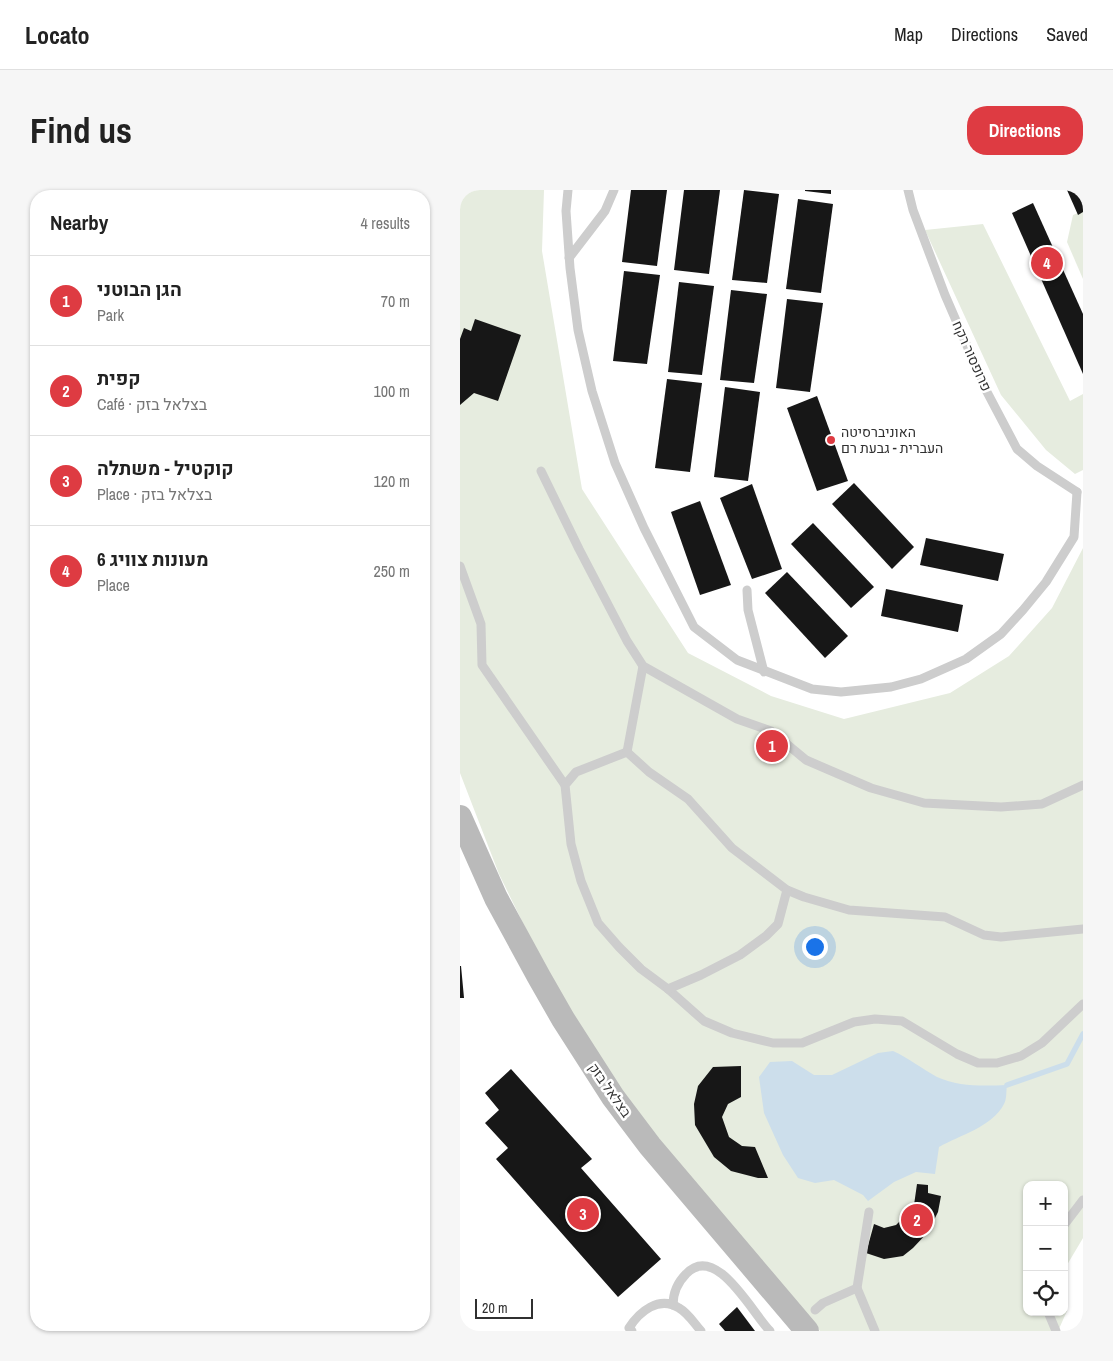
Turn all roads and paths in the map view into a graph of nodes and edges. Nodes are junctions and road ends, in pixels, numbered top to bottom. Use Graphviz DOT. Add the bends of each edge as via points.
graph roads {
  1 [pos="568,190"];
  2 [pos="614,190"];
  3 [pos="908,190"];
  4 [pos="569,258"];
  5 [pos="541,471"];
  6 [pos="1080,492"];
  7 [pos="460,566"];
  8 [pos="747,590"];
  9 [pos="643,666"];
  10 [pos="764,672"];
  11 [pos="627,752"];
  12 [pos="565,785"];
  13 [pos="1083,786"];
  14 [pos="460,818"];
  15 [pos="788,890"];
  16 [pos="1083,929"];
  17 [pos="668,989"];
  18 [pos="1083,1004"];
  19 [pos="1083,1200"];
  20 [pos="869,1212"];
  21 [pos="1068,1219"];
  22 [pos="857,1288"];
  23 [pos="673,1305"];
  24 [pos="1050,1316"];
  25 [pos="811,1320"];
  26 [pos="632,1331"];
  27 [pos="701,1331"];
  28 [pos="770,1331"];
  29 [pos="875,1331"];
  30 [pos="1056,1331"];
  1 -- 4 [label="lane"];
  2 -- 4 [label="lane" via="606,211"];
  3 -- 6 [label="lane, פרופסור רקח" via="945,295 1017,449 1037,466"];
  4 -- 10 [label="lane" via="578,330 592,391 615,463 644,528 694,627 737,660"];
  5 -- 9 [label="lane" via="627,641"];
  6 -- 10 [label="lane" via="1074,537 1046,582 1001,634 966,659 921,679 891,687 841,692 812,689"];
  7 -- 12 [label="lane" via="482,624 482,665"];
  8 -- 10 [label="lane" via="748,610"];
  9 -- 11 [label="lane"];
  9 -- 13 [label="lane" via="737,718 771,730 806,760 872,788 924,803 1001,807 1042,804"];
  11 -- 12 [label="lane" via="576,772"];
  11 -- 15 [label="lane" via="688,800 732,848"];
  12 -- 17 [label="lane" via="571,844 598,923 641,969"];
  14 -- 25 [label="street, בצלאל בזק" via="496,898 539,977 613,1097 650,1146"];
  15 -- 16 [label="lane" via="849,910 945,917 984,935 1001,937"];
  15 -- 17 [label="lane" via="778,924 766,936 740,955"];
  17 -- 18 [label="lane" via="704,1021 732,1033 773,1043 802,1043 854,1022 875,1019 902,1021 956,1054 978,1063 997,1064 1021,1056 1042,1043"];
  19 -- 21 [label="lane"];
  20 -- 22 [label="lane"];
  22 -- 25 [label="lane" via="822,1303"];
  22 -- 29 [label="lane"];
  23 -- 26 [label="lane" via="658,1304 646,1309 629,1328"];
  23 -- 27 [label="lane" via="681,1309"];
  23 -- 28 [label="lane" via="680,1280 694,1267 707,1265 723,1274"];
  24 -- 30 [label="lane"];
}
